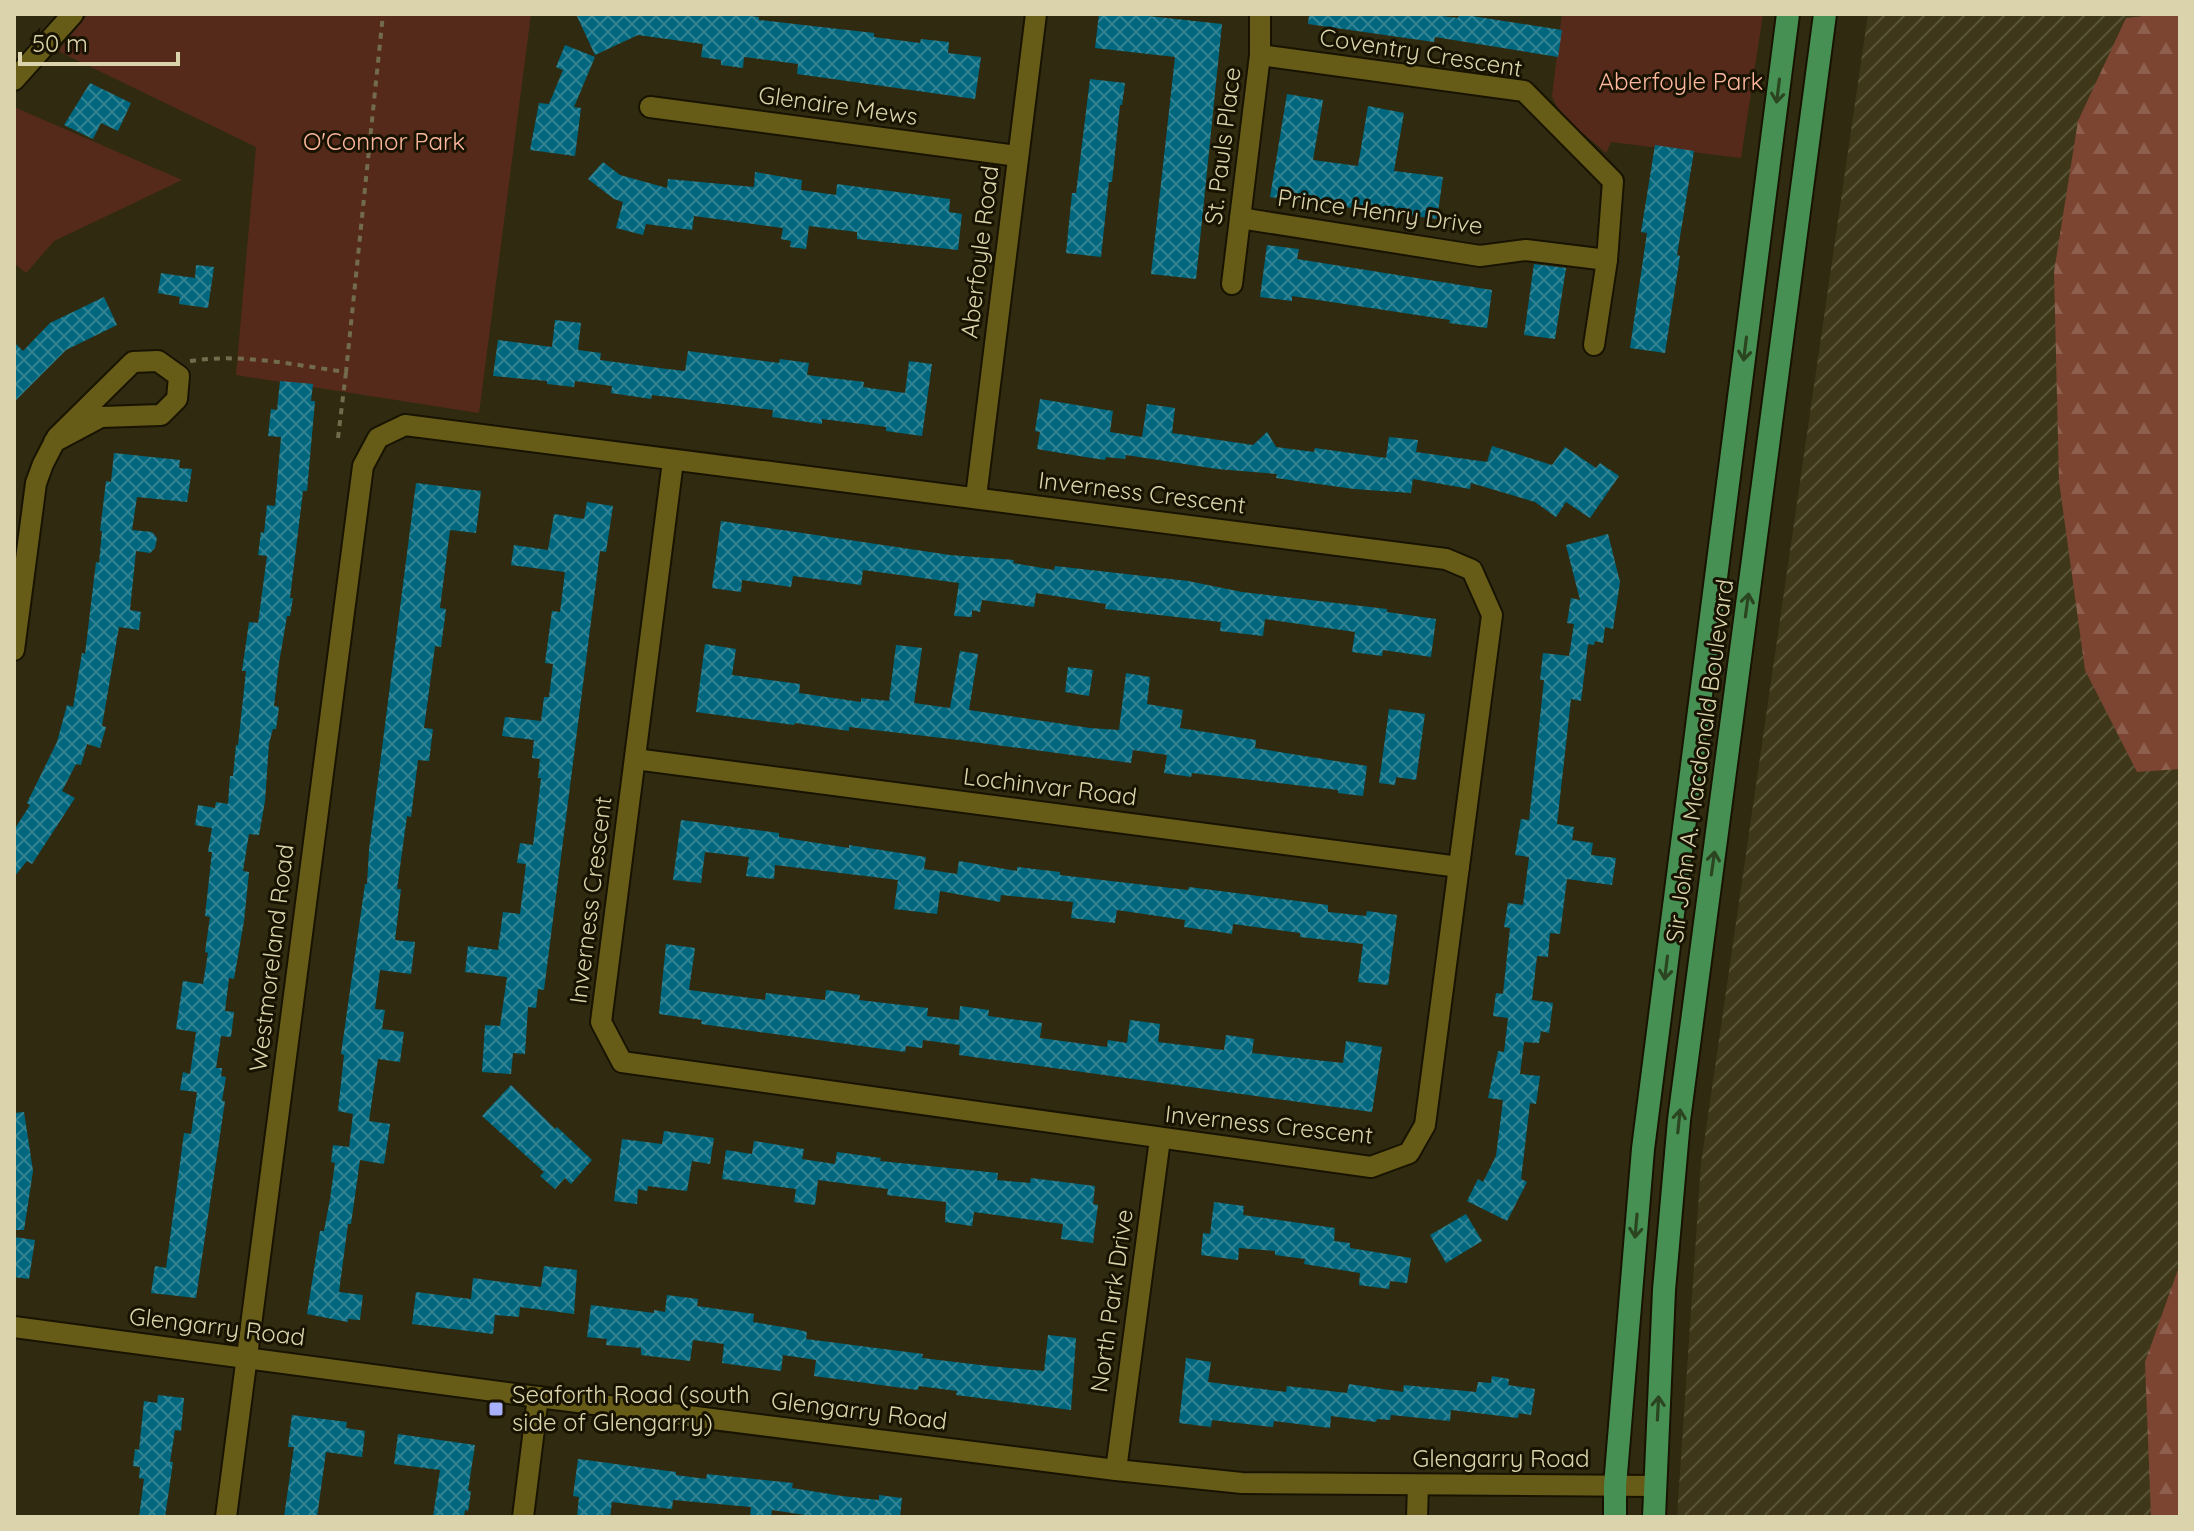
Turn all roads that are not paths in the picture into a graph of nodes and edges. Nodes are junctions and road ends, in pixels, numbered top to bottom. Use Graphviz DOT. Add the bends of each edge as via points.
graph roads {
  1 [pos="73,14"];
  2 [pos="1036,14"];
  3 [pos="1260,14"];
  4 [pos="1788,14"];
  5 [pos="1825,14"];
  6 [pos="1260,55"];
  7 [pos="14,80"];
  8 [pos="650,107"];
  9 [pos="1018,156"];
  10 [pos="1240,218"];
  11 [pos="1607,260"];
  12 [pos="1232,284"];
  13 [pos="1594,345"];
  14 [pos="405,425"];
  15 [pos="54,442"];
  16 [pos="673,461"];
  17 [pos="976,497"];
  18 [pos="14,650"];
  19 [pos="635,759"];
  20 [pos="1459,867"];
  21 [pos="1160,1139"];
  22 [pos="14,1327"];
  23 [pos="247,1357"];
  24 [pos="538,1397"];
  25 [pos="1116,1470"];
  26 [pos="1418,1485"];
  27 [pos="1615,1486"];
  28 [pos="1654,1486"];
  29 [pos="226,1517"];
  30 [pos="523,1517"];
  31 [pos="1417,1517"];
  32 [pos="1615,1517"];
  33 [pos="1654,1517"];
  1 -- 7 [label="street"];
  2 -- 9 [label="street, Aberfoyle Road"];
  3 -- 6 [label="street, St. Pauls Place"];
  4 -- 27 [label="main road, Sir John A. Macdonald Boulevard, one-way" via="1643,1149"];
  28 -- 5 [label="main road, Sir John A. Macdonald Boulevard, one-way" via="1679,1120"];
  6 -- 10 [label="street, St. Pauls Place"];
  6 -- 11 [label="street, Coventry Crescent" via="1524,91 1613,181"];
  8 -- 9 [label="street, Glenaire Mews"];
  9 -- 17 [label="street, Aberfoyle Road"];
  10 -- 11 [label="street, Prince Henry Drive" via="1480,256 1526,250"];
  10 -- 12 [label="street, St. Pauls Place"];
  11 -- 13 [label="street, Coventry Crescent"];
  14 -- 16 [label="street, Inverness Crescent"];
  14 -- 23 [label="street, Westmoreland Road" via="378,438 363,466"];
  15 -- 15 [label="street" via="133,362 158,361 179,376 177,399 161,415 101,417"];
  15 -- 18 [label="street" via="36,483"];
  16 -- 17 [label="street, Inverness Crescent"];
  16 -- 19 [label="street, Inverness Crescent"];
  17 -- 20 [label="street, Inverness Crescent" via="1446,559 1472,570 1492,615"];
  19 -- 20 [label="street, Lochinvar Road"];
  19 -- 21 [label="street, Inverness Crescent" via="601,1022 622,1062"];
  20 -- 21 [label="street, Inverness Crescent" via="1425,1125 1409,1153 1371,1167"];
  21 -- 25 [label="street, North Park Drive"];
  22 -- 23 [label="street, Glengarry Road"];
  23 -- 24 [label="street, Glengarry Road"];
  23 -- 29 [label="street, Westmoreland Road"];
  24 -- 25 [label="street, Glengarry Road"];
  24 -- 30 [label="street"];
  25 -- 26 [label="street, Glengarry Road" via="1242,1483"];
  26 -- 27 [label="street, Glengarry Road"];
  26 -- 31 [label="street"];
  27 -- 28 [label="street, Glengarry Road"];
  27 -- 32 [label="main road, Sir John A. Macdonald Boulevard"];
  28 -- 33 [label="main road, Sir John A. Macdonald Boulevard"];
}
